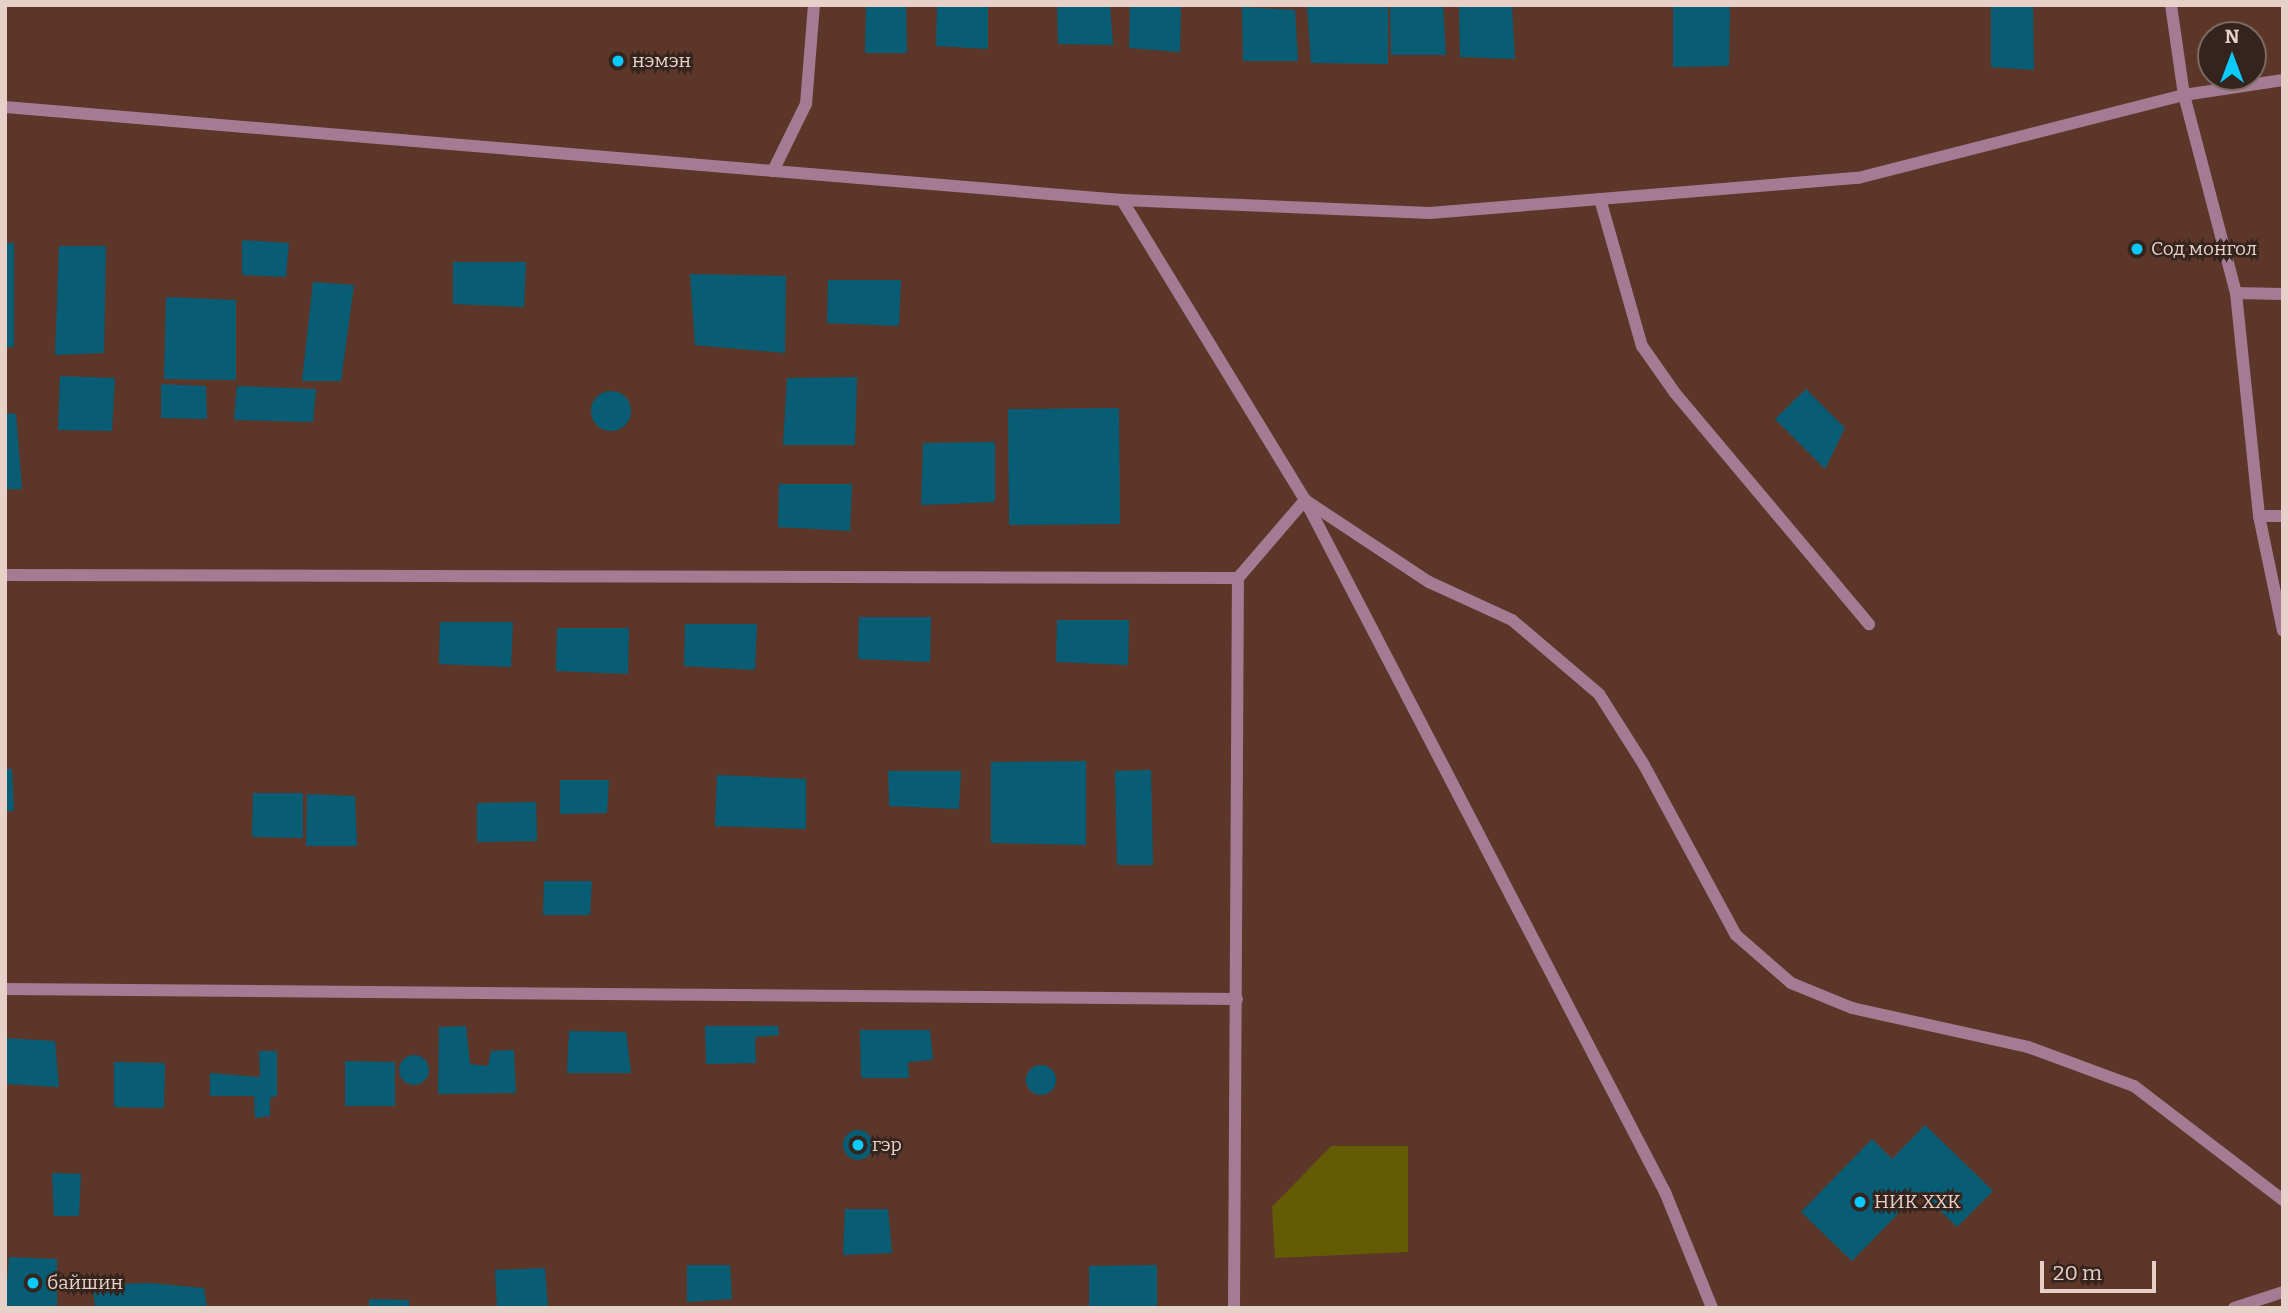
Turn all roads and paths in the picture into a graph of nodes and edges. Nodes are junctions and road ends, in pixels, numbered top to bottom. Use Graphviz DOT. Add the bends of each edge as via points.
graph roads {
  1 [pos="814,5"];
  2 [pos="2171,5"];
  3 [pos="2283,80"];
  4 [pos="2184,95"];
  5 [pos="5,107"];
  6 [pos="773,171"];
  7 [pos="1600,199"];
  8 [pos="1122,200"];
  9 [pos="2236,293"];
  10 [pos="2283,294"];
  11 [pos="1305,500"];
  12 [pos="2259,516"];
  13 [pos="2283,516"];
  14 [pos="5,575"];
  15 [pos="1238,578"];
  16 [pos="1869,624"];
  17 [pos="2283,631"];
  18 [pos="5,989"];
  19 [pos="1237,999"];
  20 [pos="2283,1200"];
  21 [pos="2283,1292"];
  22 [pos="1234,1308"];
  23 [pos="1712,1308"];
  24 [pos="2234,1308"];
  1 -- 6 [label="street" via="806,104"];
  2 -- 4 [label="street"];
  3 -- 4 [label="street"];
  4 -- 7 [label="street" via="1858,178"];
  4 -- 9 [label="street"];
  5 -- 6 [label="street"];
  6 -- 8 [label="street"];
  7 -- 8 [label="street" via="1430,213"];
  7 -- 16 [label="street" via="1642,346 1675,393"];
  8 -- 11 [label="street"];
  9 -- 10 [label="street"];
  9 -- 12 [label="street"];
  11 -- 15 [label="street"];
  11 -- 20 [label="street" via="1429,582 1512,620 1599,694 1644,765 1736,934 1791,983 1852,1008 2028,1047 2134,1086"];
  11 -- 23 [label="street" via="1665,1192"];
  12 -- 13 [label="street"];
  12 -- 17 [label="street"];
  14 -- 15 [label="street"];
  15 -- 19 [label="street"];
  18 -- 19 [label="street"];
  19 -- 22 [label="street"];
  21 -- 24 [label="street"];
}
